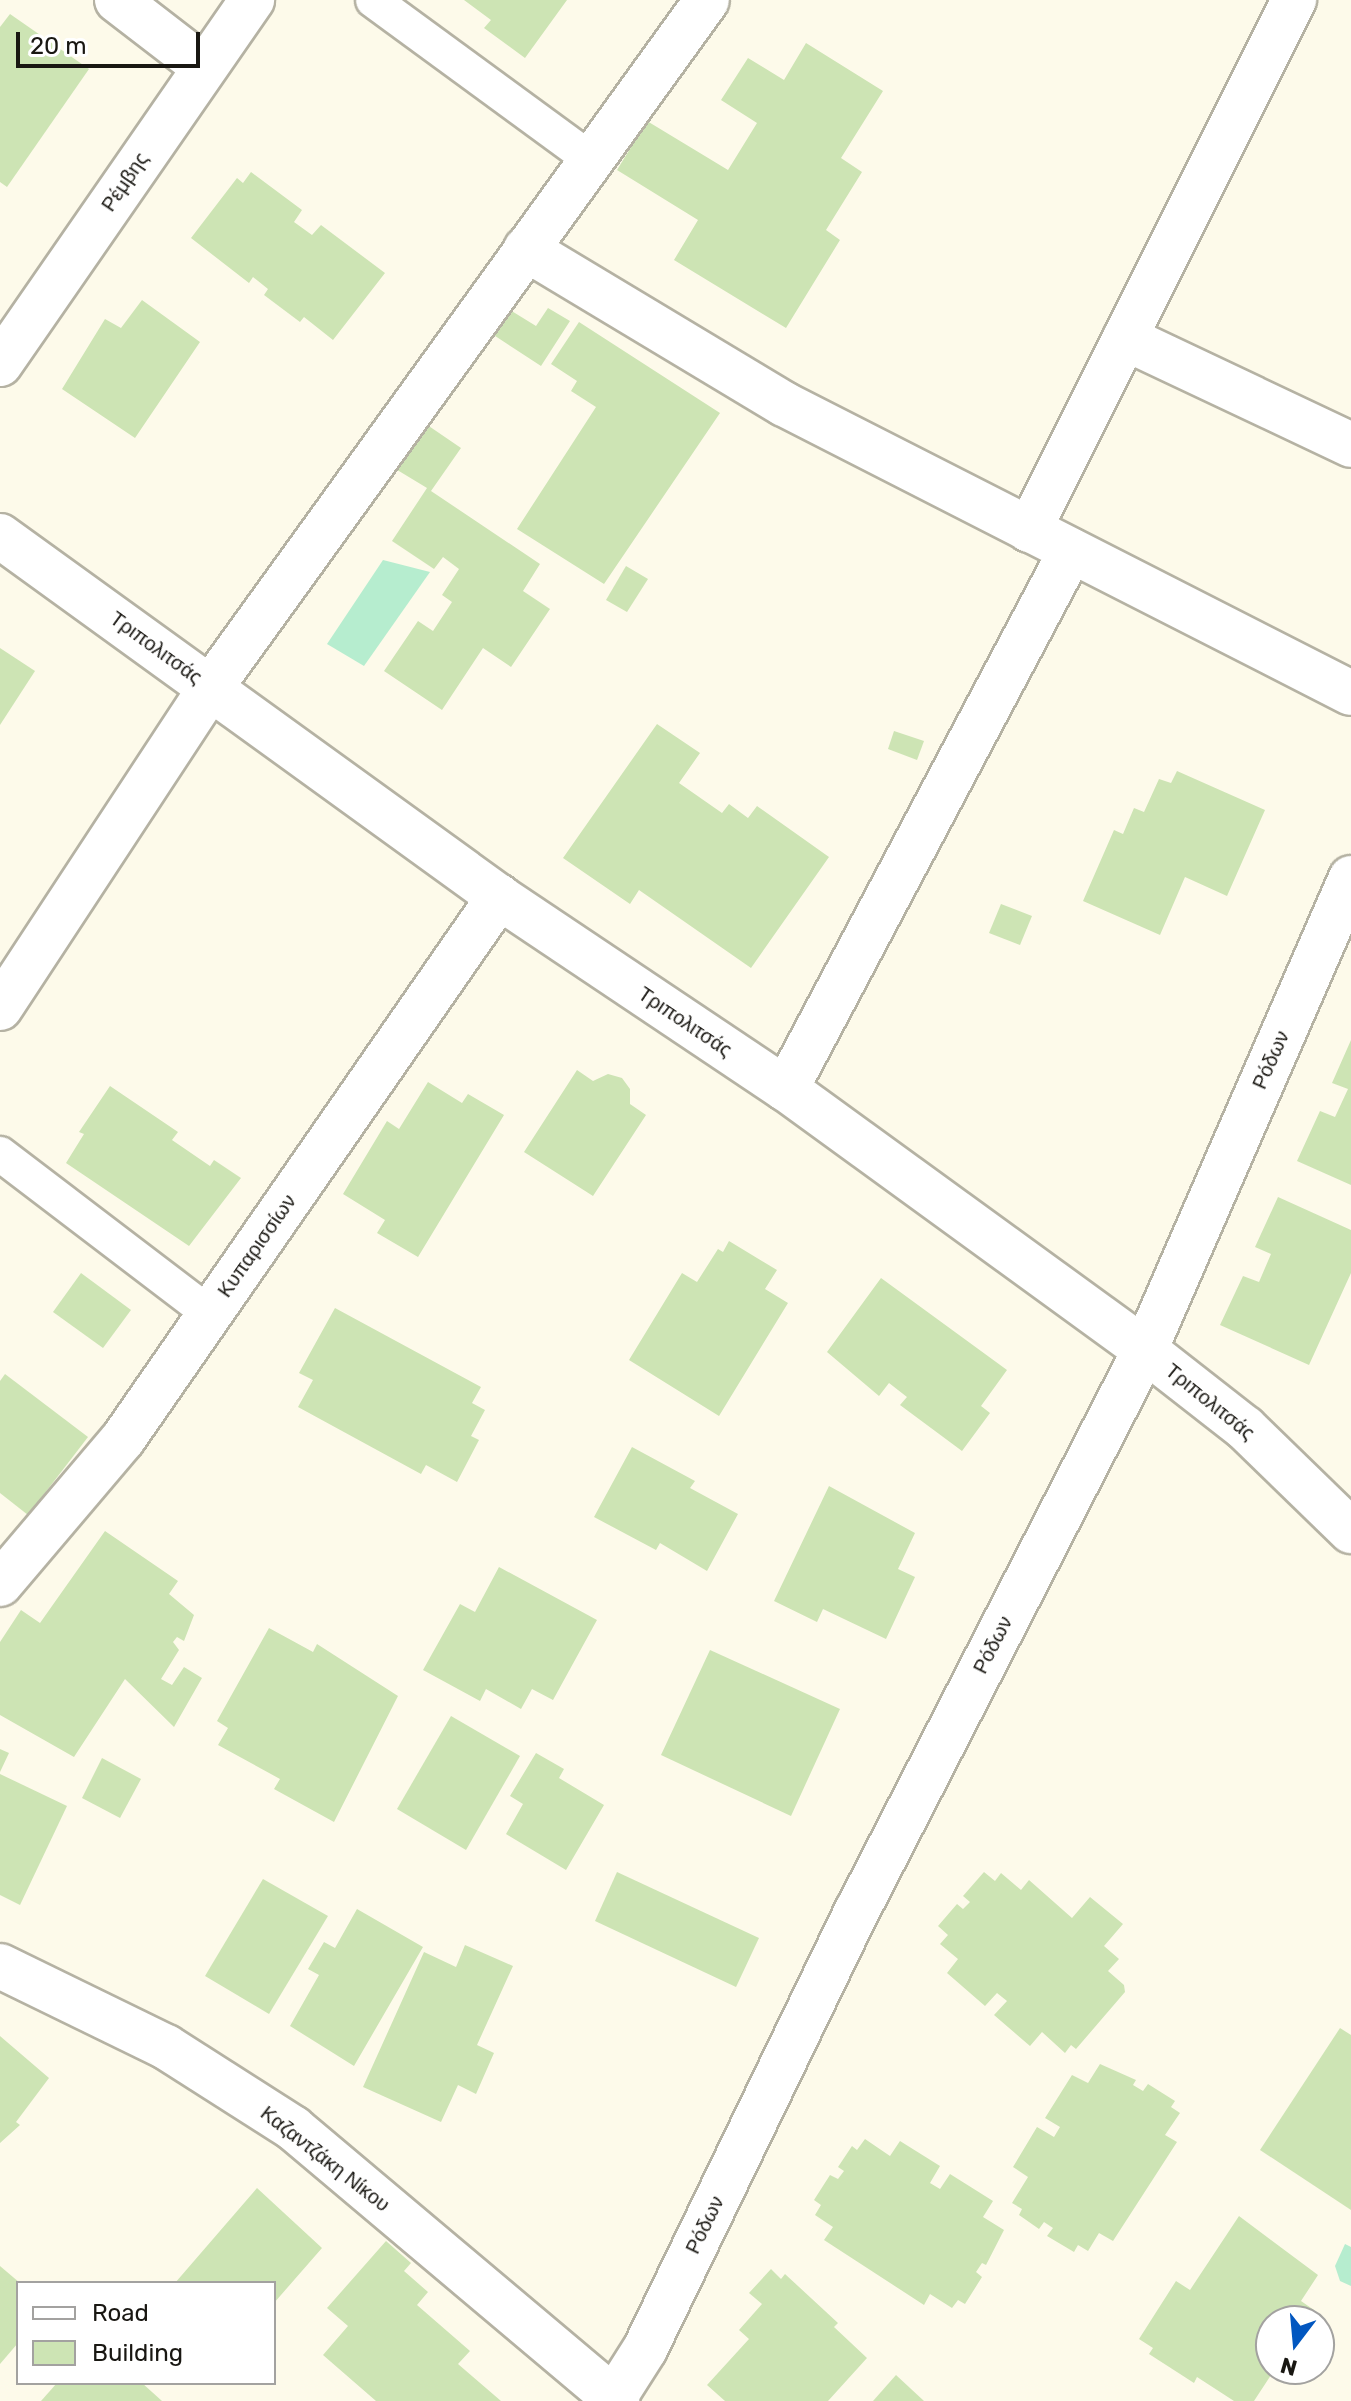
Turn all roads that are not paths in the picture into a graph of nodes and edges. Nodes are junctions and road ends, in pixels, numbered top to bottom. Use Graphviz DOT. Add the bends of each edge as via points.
graph roads {
  1 [pos="117,0"];
  2 [pos="252,0"];
  3 [pos="373,0"];
  4 [pos="707,0"];
  5 [pos="1294,0"];
  6 [pos="204,67"];
  7 [pos="590,159"];
  8 [pos="526,249"];
  9 [pos="1125,338"];
  10 [pos="0,364"];
  11 [pos="1351,445"];
  12 [pos="1029,530"];
  13 [pos="0,536"];
  14 [pos="1071,551"];
  15 [pos="211,687"];
  16 [pos="1351,693"];
  17 [pos="1351,878"];
  18 [pos="499,897"];
  19 [pos="0,1008"];
  20 [pos="786,1089"];
  21 [pos="0,1154"];
  22 [pos="210,1314"];
  23 [pos="1145,1350"];
  24 [pos="1351,1531"];
  25 [pos="0,1584"];
  26 [pos="0,1966"];
  27 [pos="615,2400"];
  1 -- 6 [label="street"];
  2 -- 6 [label="street, Ρέμβης"];
  3 -- 7 [label="lane"];
  4 -- 7 [label="street"];
  5 -- 9 [label="street"];
  6 -- 10 [label="street, Ρέμβης"];
  7 -- 8 [label="street"];
  8 -- 12 [label="street" via="784,404"];
  8 -- 15 [label="street"];
  9 -- 11 [label="street"];
  9 -- 12 [label="street"];
  12 -- 14 [label="street"];
  13 -- 15 [label="street, Τριπολιτσάς"];
  14 -- 16 [label="street"];
  14 -- 20 [label="street"];
  15 -- 18 [label="street, Τριπολιτσάς"];
  15 -- 19 [label="street"];
  17 -- 23 [label="street, Ρόδων"];
  18 -- 20 [label="street, Τριπολιτσάς"];
  18 -- 22 [label="street, Κυπαρισσίων"];
  20 -- 23 [label="street, Τριπολιτσάς"];
  21 -- 22 [label="lane"];
  22 -- 25 [label="street, Κυπαρισσίων" via="123,1439"];
  23 -- 24 [label="street, Τριπολιτσάς" via="1245,1428"];
  23 -- 27 [label="street, Ρόδων" via="857,1911 645,2349"];
  26 -- 27 [label="street, Καζαντζάκη Νίκου" via="166,2047 293,2128"];
}
